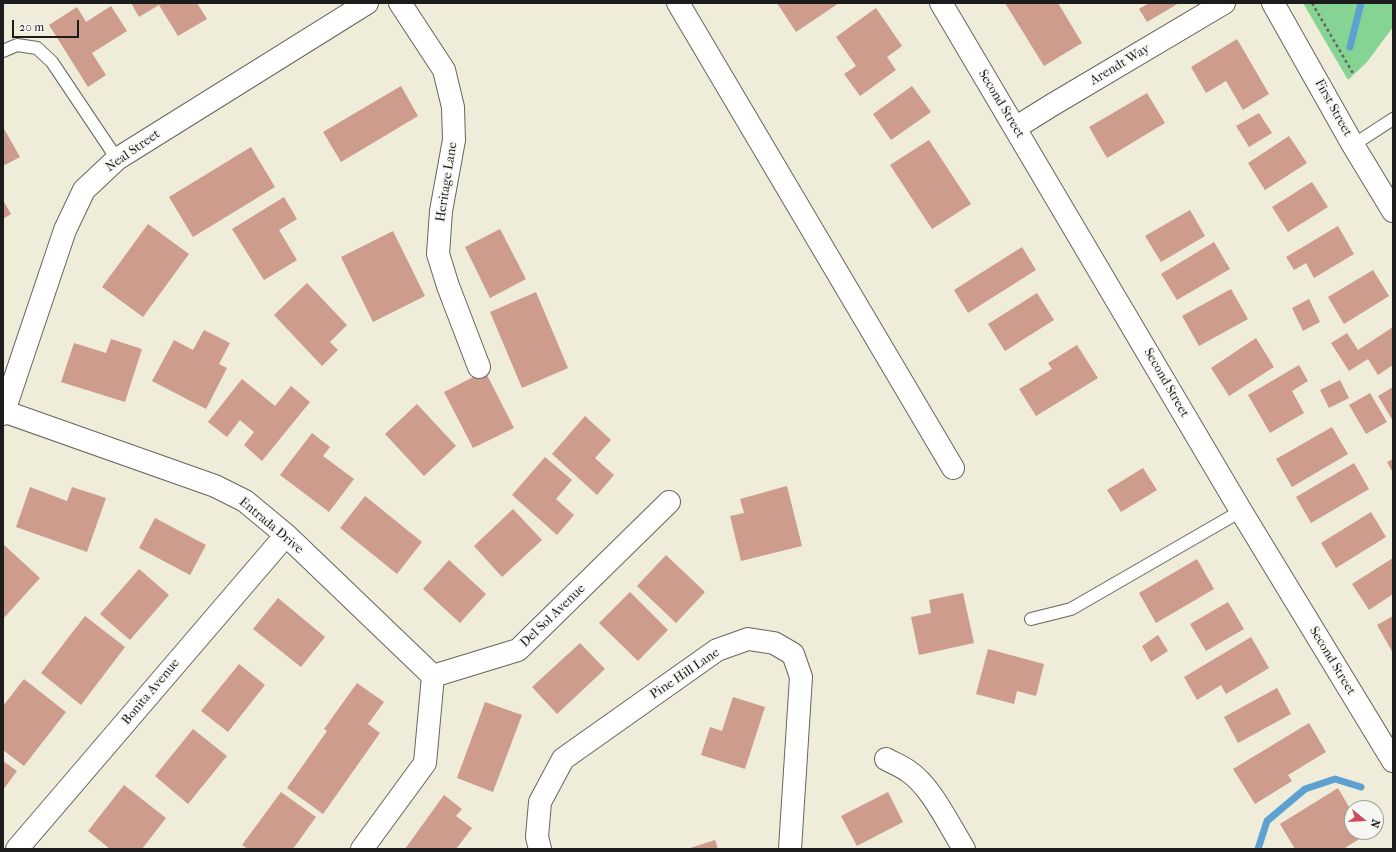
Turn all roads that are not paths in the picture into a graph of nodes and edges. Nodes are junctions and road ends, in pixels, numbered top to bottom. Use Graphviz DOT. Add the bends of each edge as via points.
graph roads {
  1 [pos="367,3"];
  2 [pos="400,3"];
  3 [pos="678,3"];
  4 [pos="941,3"];
  5 [pos="1224,3"];
  6 [pos="1273,3"];
  7 [pos="3,51"];
  8 [pos="1393,119"];
  9 [pos="1015,128"];
  10 [pos="1353,145"];
  11 [pos="117,159"];
  12 [pos="1393,211"];
  13 [pos="479,367"];
  14 [pos="3,412"];
  15 [pos="953,468"];
  16 [pos="669,502"];
  17 [pos="1241,510"];
  18 [pos="286,535"];
  19 [pos="1031,619"];
  20 [pos="433,676"];
  21 [pos="886,759"];
  22 [pos="1393,761"];
  23 [pos="17,849"];
  24 [pos="362,849"];
  25 [pos="540,849"];
  26 [pos="790,849"];
  27 [pos="964,849"];
  1 -- 11 [label="street, Neal Street"];
  2 -- 13 [label="street, Heritage Lane" via="444,70 453,107 454,140 441,211 438,254"];
  3 -- 15 [label="street"];
  4 -- 9 [label="street, Second Street"];
  5 -- 9 [label="street, Arendt Way"];
  6 -- 10 [label="street, First Street"];
  7 -- 11 [label="lane" via="17,45 37,48 52,62"];
  8 -- 10 [label="lane"];
  9 -- 17 [label="street, Second Street"];
  10 -- 12 [label="street, First Street"];
  11 -- 14 [label="street, Neal Street" via="84,190 65,230"];
  14 -- 18 [label="street, Entrada Drive" via="215,486 245,501"];
  16 -- 20 [label="street, Del Sol Avenue" via="518,650"];
  17 -- 19 [label="lane" via="1071,609"];
  17 -- 22 [label="street, Second Street"];
  18 -- 20 [label="street, Entrada Drive"];
  18 -- 23 [label="street, Bonita Avenue"];
  20 -- 24 [label="street" via="426,763"];
  21 -- 27 [label="street" via="908,771 921,782"];
  25 -- 26 [label="street, Pine Hill Lane" via="537,837 540,802 563,759 717,650 748,639 774,643 793,654 801,677"];
}
